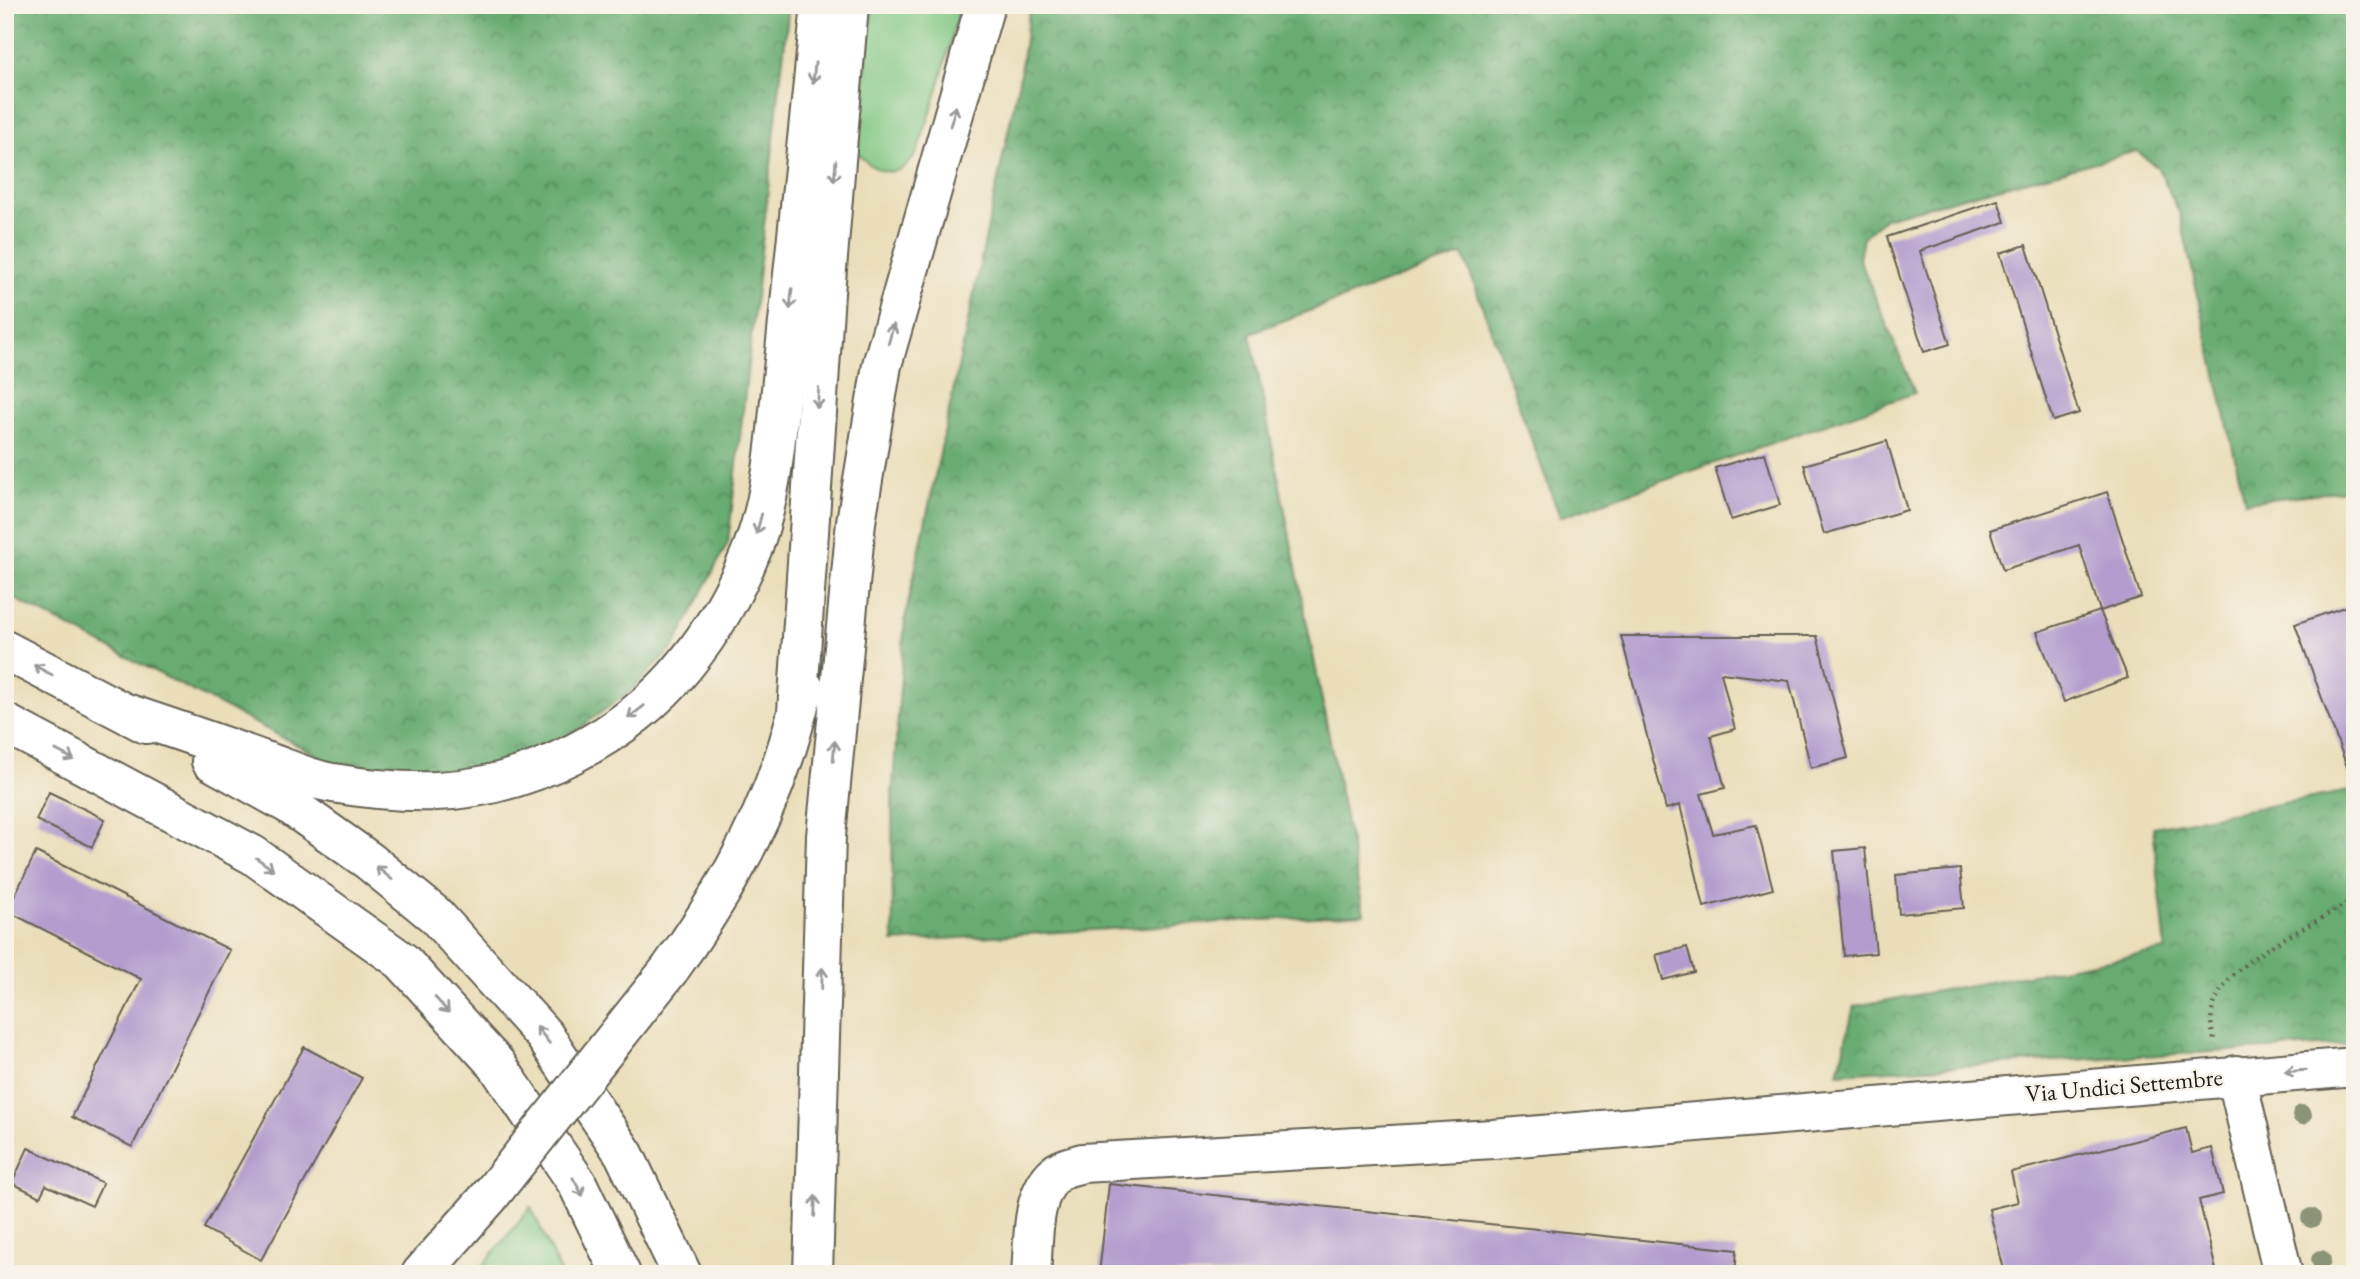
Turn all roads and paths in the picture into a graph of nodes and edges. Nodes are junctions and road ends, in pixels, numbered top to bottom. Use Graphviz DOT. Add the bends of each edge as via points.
graph roads {
  1 [pos="821,5"];
  2 [pos="849,5"];
  3 [pos="985,5"];
  4 [pos="856,522"];
  5 [pos="5,650"];
  6 [pos="123,712"];
  7 [pos="797,712"];
  8 [pos="5,723"];
  9 [pos="2355,897"];
  10 [pos="2355,1068"];
  11 [pos="2236,1075"];
  12 [pos="421,1274"];
  13 [pos="621,1274"];
  14 [pos="682,1274"];
  15 [pos="813,1274"];
  16 [pos="1031,1274"];
  17 [pos="2283,1274"];
  1 -- 6 [label="main road, one-way" via="765,501 753,546 713,627 685,667 607,734 554,762 499,782 439,791 328,783"];
  2 -- 7 [label="main road, one-way"];
  4 -- 3 [label="main road, one-way" via="883,365"];
  4 -- 7 [label="main road"];
  15 -- 4 [label="main road, one-way" via="826,836"];
  6 -- 5 [label="main road, one-way"];
  14 -- 6 [label="main road, one-way" via="624,1154 544,1035 435,915 290,805"];
  7 -- 12 [label="main road, bridge" via="783,760 710,914 489,1197"];
  8 -- 13 [label="main road, one-way" via="253,855 402,961 497,1065 576,1183"];
  9 -- 11 [label="path" via="2250,961 2221,986 2212,1002 2211,1031 2220,1055"];
  10 -- 11 [label="main road, Via Undici Settembre, one-way"];
  11 -- 16 [label="main road, Via Undici Settembre" via="1493,1139 1082,1163 1058,1171 1044,1187"];
  11 -- 17 [label="main road, Via Undici Settembre"];
}
